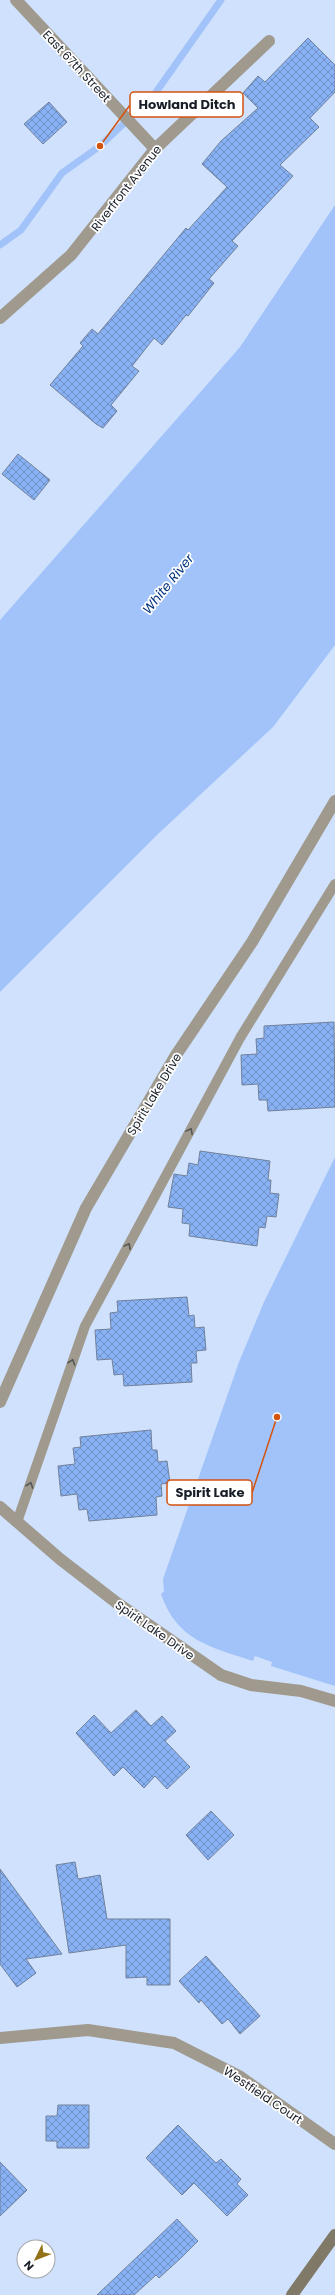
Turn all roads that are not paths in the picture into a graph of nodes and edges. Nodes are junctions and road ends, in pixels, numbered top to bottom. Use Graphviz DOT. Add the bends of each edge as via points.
graph roads {
  1 [pos="16,0"];
  2 [pos="269,41"];
  3 [pos="154,149"];
  4 [pos="0,318"];
  5 [pos="335,801"];
  6 [pos="335,884"];
  7 [pos="0,1402"];
  8 [pos="0,1507"];
  9 [pos="17,1522"];
  10 [pos="335,1700"];
  11 [pos="0,2038"];
  12 [pos="335,2144"];
  13 [pos="335,2236"];
  14 [pos="292,2295"];
  1 -- 3 [label="street, East 67th Street"];
  2 -- 3 [label="street, Riverfront Avenue"];
  3 -- 4 [label="street, Riverfront Avenue" via="77,248"];
  5 -- 7 [label="street, Spirit Lake Drive" via="252,942 176,1055 86,1208"];
  9 -- 6 [label="lane, one-way" via="85,1326 240,1038"];
  8 -- 9 [label="street, Spirit Lake Drive"];
  9 -- 10 [label="street, Spirit Lake Drive" via="117,1604 221,1675 251,1685 301,1691"];
  11 -- 12 [label="street, Westfield Court" via="88,2030 174,2043 239,2076"];
  13 -- 14 [label="street"];
}
